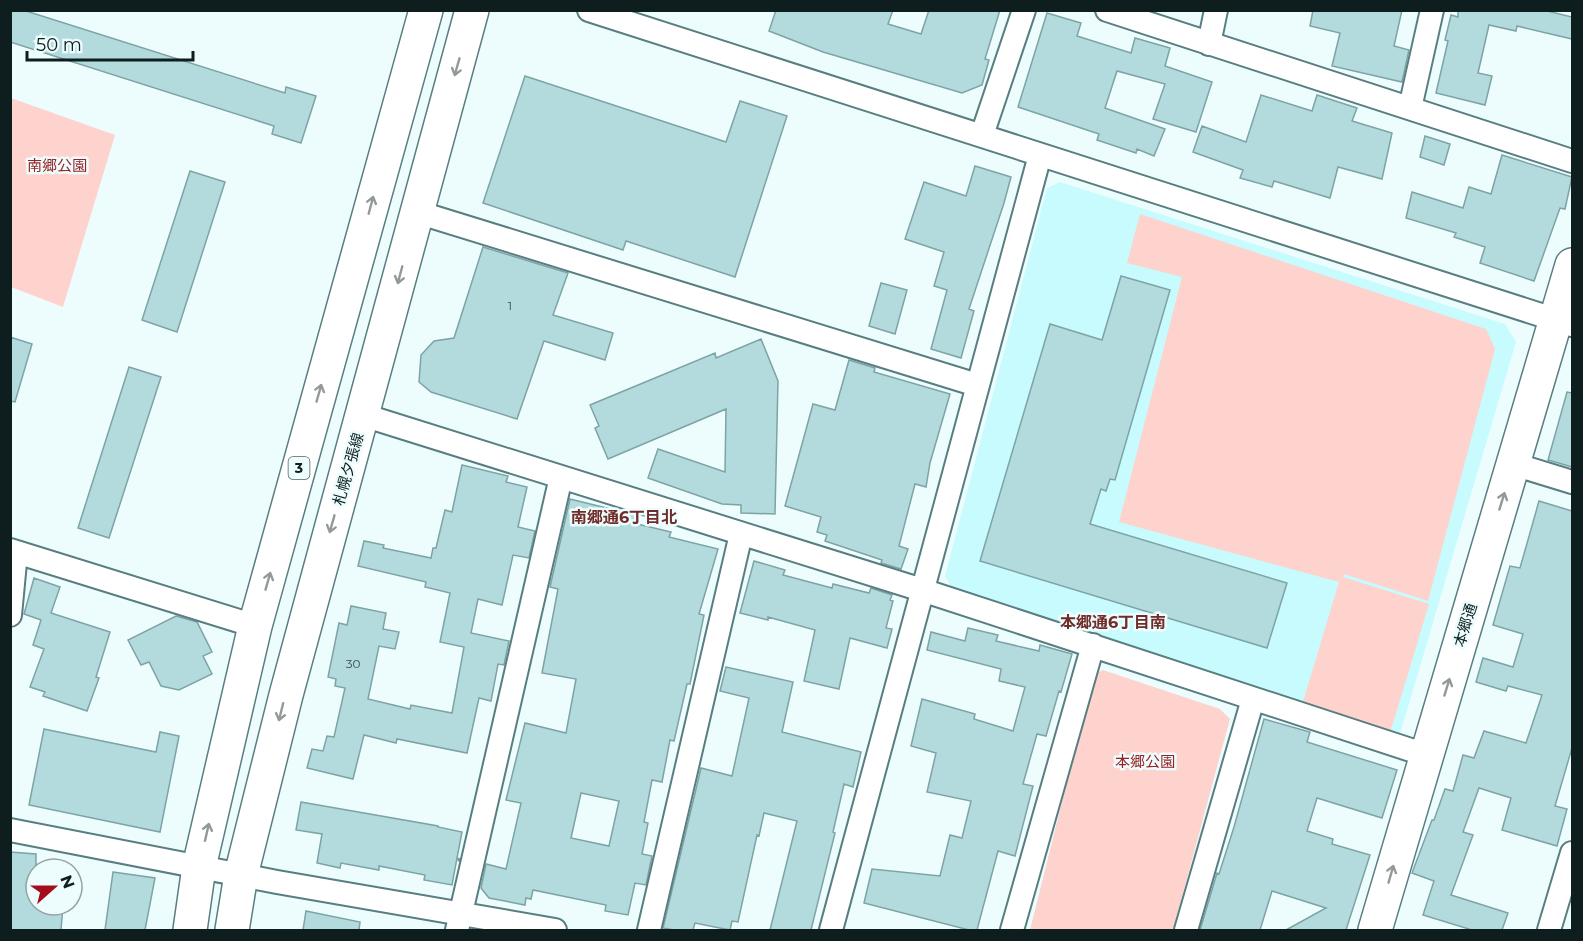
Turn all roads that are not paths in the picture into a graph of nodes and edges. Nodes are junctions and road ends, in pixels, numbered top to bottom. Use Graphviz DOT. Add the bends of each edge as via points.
graph roads {
  1 [pos="426,10"];
  2 [pos="472,10"];
  3 [pos="589,10"];
  4 [pos="1024,10"];
  5 [pos="1107,10"];
  6 [pos="1216,10"];
  7 [pos="1432,10"];
  8 [pos="1209,44"];
  9 [pos="1410,108"];
  10 [pos="982,135"];
  11 [pos="1040,155"];
  12 [pos="1572,161"];
  13 [pos="417,212"];
  14 [pos="1572,265"];
  15 [pos="1564,322"];
  16 [pos="977,385"];
  17 [pos="363,415"];
  18 [pos="1514,464"];
  19 [pos="561,477"];
  20 [pos="1572,482"];
  21 [pos="741,534"];
  22 [pos="13,551"];
  23 [pos="922,590"];
  24 [pos="10,615"];
  25 [pos="255,626"];
  26 [pos="1093,645"];
  27 [pos="1253,699"];
  28 [pos="1426,754"];
  29 [pos="10,830"];
  30 [pos="1572,853"];
  31 [pos="200,867"];
  32 [pos="241,875"];
  33 [pos="459,922"];
  34 [pos="190,930"];
  35 [pos="232,930"];
  36 [pos="555,930"];
  37 [pos="649,930"];
  38 [pos="831,930"];
  39 [pos="1012,930"];
  40 [pos="1186,930"];
  41 [pos="1375,930"];
  42 [pos="1549,930"];
  25 -- 1 [label="main road, 3, one-way"];
  2 -- 13 [label="main road, 札幌夕張線, one-way"];
  3 -- 10 [label="street"];
  4 -- 10 [label="street"];
  5 -- 8 [label="street"];
  6 -- 8 [label="street"];
  7 -- 9 [label="street"];
  8 -- 9 [label="street"];
  9 -- 12 [label="street"];
  10 -- 11 [label="street"];
  11 -- 15 [label="street"];
  11 -- 16 [label="street"];
  13 -- 16 [label="street"];
  13 -- 17 [label="main road, 札幌夕張線, one-way"];
  14 -- 15 [label="main road, 本郷通"];
  15 -- 18 [label="main road, 本郷通"];
  16 -- 23 [label="street"];
  17 -- 19 [label="street"];
  17 -- 32 [label="main road, 札幌夕張線, one-way"];
  18 -- 20 [label="street"];
  28 -- 18 [label="main road, 本郷通, one-way"];
  19 -- 21 [label="street"];
  19 -- 33 [label="street"];
  21 -- 23 [label="street"];
  21 -- 37 [label="street"];
  22 -- 24 [label="street"];
  22 -- 25 [label="street"];
  23 -- 26 [label="street"];
  23 -- 38 [label="street"];
  31 -- 25 [label="main road, 3, one-way"];
  26 -- 27 [label="street"];
  26 -- 39 [label="street"];
  27 -- 28 [label="street"];
  27 -- 40 [label="street"];
  41 -- 28 [label="main road, 本郷通, one-way"];
  29 -- 31 [label="street"];
  30 -- 42 [label="street"];
  31 -- 32 [label="street"];
  31 -- 34 [label="main road, 3"];
  32 -- 33 [label="street"];
  32 -- 35 [label="main road, 札幌夕張線"];
  33 -- 36 [label="street"];
}
